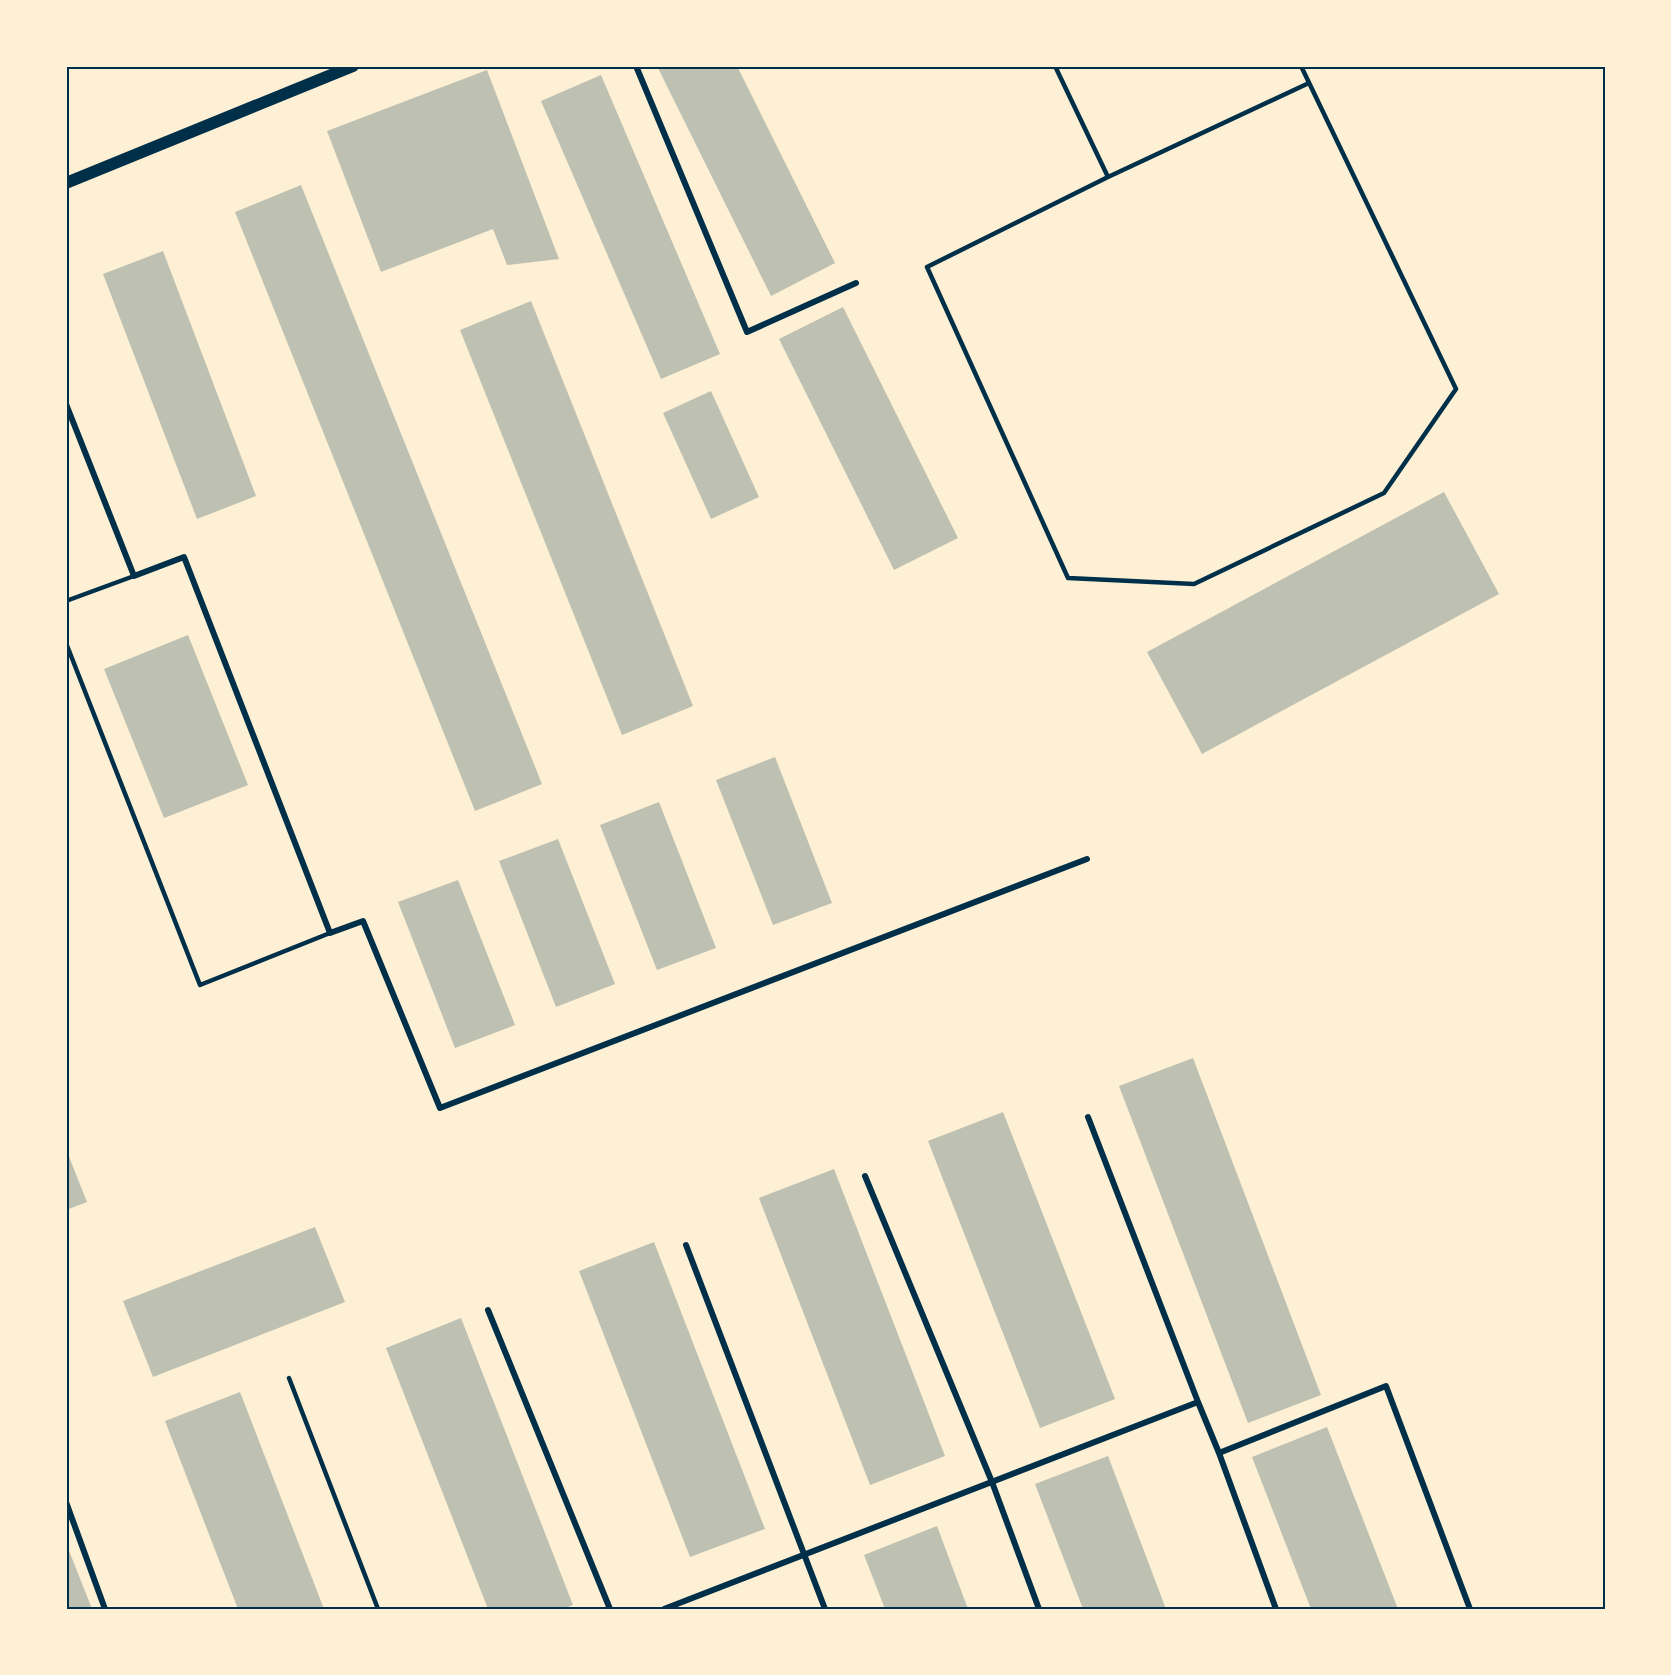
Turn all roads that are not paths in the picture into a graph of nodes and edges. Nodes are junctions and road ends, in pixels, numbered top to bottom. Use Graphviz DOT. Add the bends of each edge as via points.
graph roads {
  1 [pos="353,66"];
  2 [pos="636,66"];
  3 [pos="1055,66"];
  4 [pos="1301,66"];
  5 [pos="1309,83"];
  6 [pos="1108,177"];
  7 [pos="66,183"];
  8 [pos="856,283"];
  9 [pos="66,404"];
  10 [pos="134,576"];
  11 [pos="66,602"];
  12 [pos="66,643"];
  13 [pos="1087,859"];
  14 [pos="330,933"];
  15 [pos="1088,1118"];
  16 [pos="865,1176"];
  17 [pos="686,1245"];
  18 [pos="488,1310"];
  19 [pos="289,1378"];
  20 [pos="1198,1402"];
  21 [pos="1220,1454"];
  22 [pos="992,1482"];
  23 [pos="66,1502"];
  24 [pos="805,1554"];
  25 [pos="105,1609"];
  26 [pos="378,1609"];
  27 [pos="610,1609"];
  28 [pos="664,1609"];
  29 [pos="825,1609"];
  30 [pos="1039,1609"];
  31 [pos="1276,1609"];
  32 [pos="1470,1609"];
  1 -- 7 [label="main road"];
  2 -- 8 [label="street" via="747,332"];
  3 -- 6 [label="lane"];
  4 -- 5 [label="lane"];
  5 -- 6 [label="lane"];
  5 -- 6 [label="lane" via="1456,389 1384,493 1194,584 1068,578 927,267"];
  9 -- 10 [label="street"];
  10 -- 11 [label="lane"];
  10 -- 14 [label="street" via="184,557"];
  12 -- 14 [label="lane" via="200,985"];
  13 -- 14 [label="street" via="440,1108 363,921"];
  15 -- 20 [label="street"];
  16 -- 22 [label="street"];
  17 -- 24 [label="street"];
  18 -- 27 [label="street"];
  19 -- 26 [label="lane"];
  20 -- 21 [label="street"];
  20 -- 22 [label="street"];
  21 -- 31 [label="street"];
  21 -- 32 [label="street" via="1386,1386"];
  22 -- 24 [label="street"];
  22 -- 30 [label="street"];
  23 -- 25 [label="street"];
  24 -- 28 [label="street"];
  24 -- 29 [label="street"];
}
